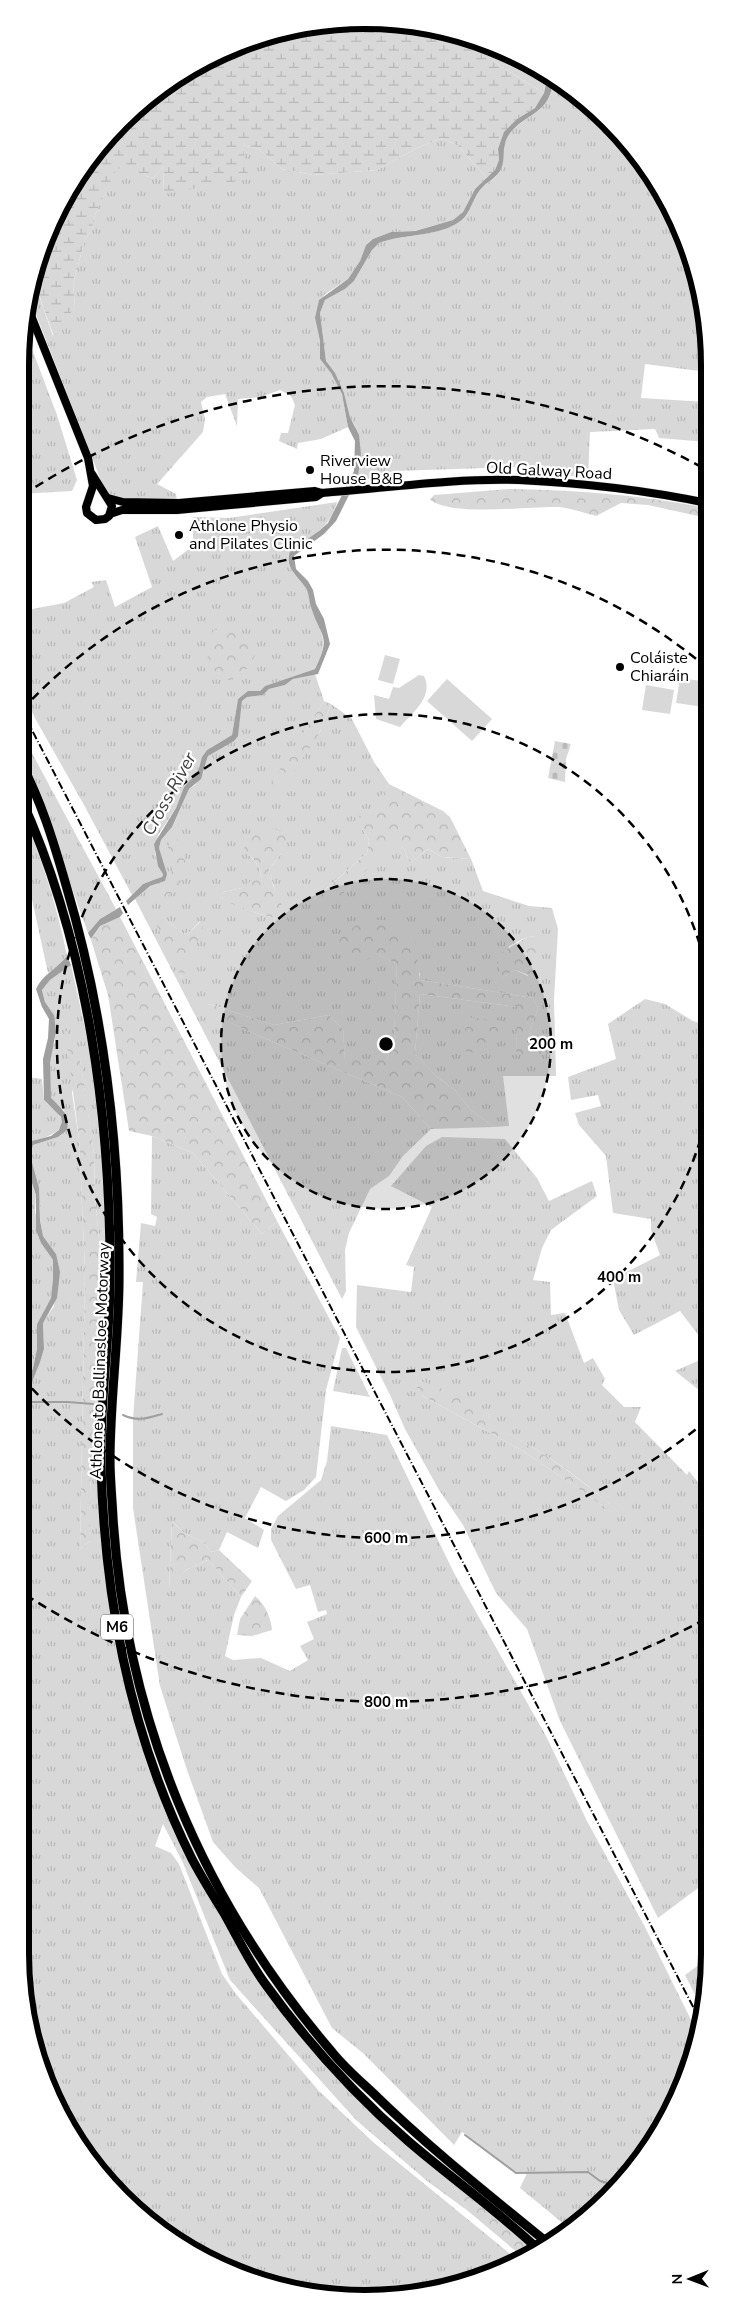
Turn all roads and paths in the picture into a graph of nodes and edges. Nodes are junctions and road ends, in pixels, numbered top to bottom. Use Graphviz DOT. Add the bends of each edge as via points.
graph roads {
  1 [pos="32,319"];
  2 [pos="92,474"];
  3 [pos="322,493"];
  4 [pos="106,497"];
  5 [pos="90,498"];
  6 [pos="701,502"];
  7 [pos="110,514"];
  8 [pos="29,782"];
  9 [pos="29,819"];
  10 [pos="543,2239"];
  11 [pos="533,2245"];
  1 -- 2 [label="main road"];
  2 -- 4 [label="main road"];
  2 -- 5 [label="main road"];
  3 -- 4 [label="main road" via="179,503 123,502"];
  3 -- 6 [label="main road, Old Galway Road" via="519,480 620,488"];
  3 -- 7 [label="main road" via="316,497 177,510 122,510"];
  4 -- 5 [label="main road" via="95,495"];
  4 -- 7 [label="main road" via="112,506"];
  5 -- 7 [label="main road" via="86,510 92,519 101,520"];
  8 -- 10 [label="highway, Athlone to Ballinasloe Motorway / M6" via="44,816 77,923 109,1082 119,1194 119,1283 110,1461 117,1570 131,1655 146,1716 166,1776 200,1852 259,1957 333,2054 407,2126"];
  9 -- 11 [label="highway, Athlone to Ballinasloe Motorway / M6" via="46,863 79,976 100,1092 110,1196 101,1465 110,1590 122,1661 140,1731 164,1797 193,1861 264,1982 329,2065 406,2139"];
}
